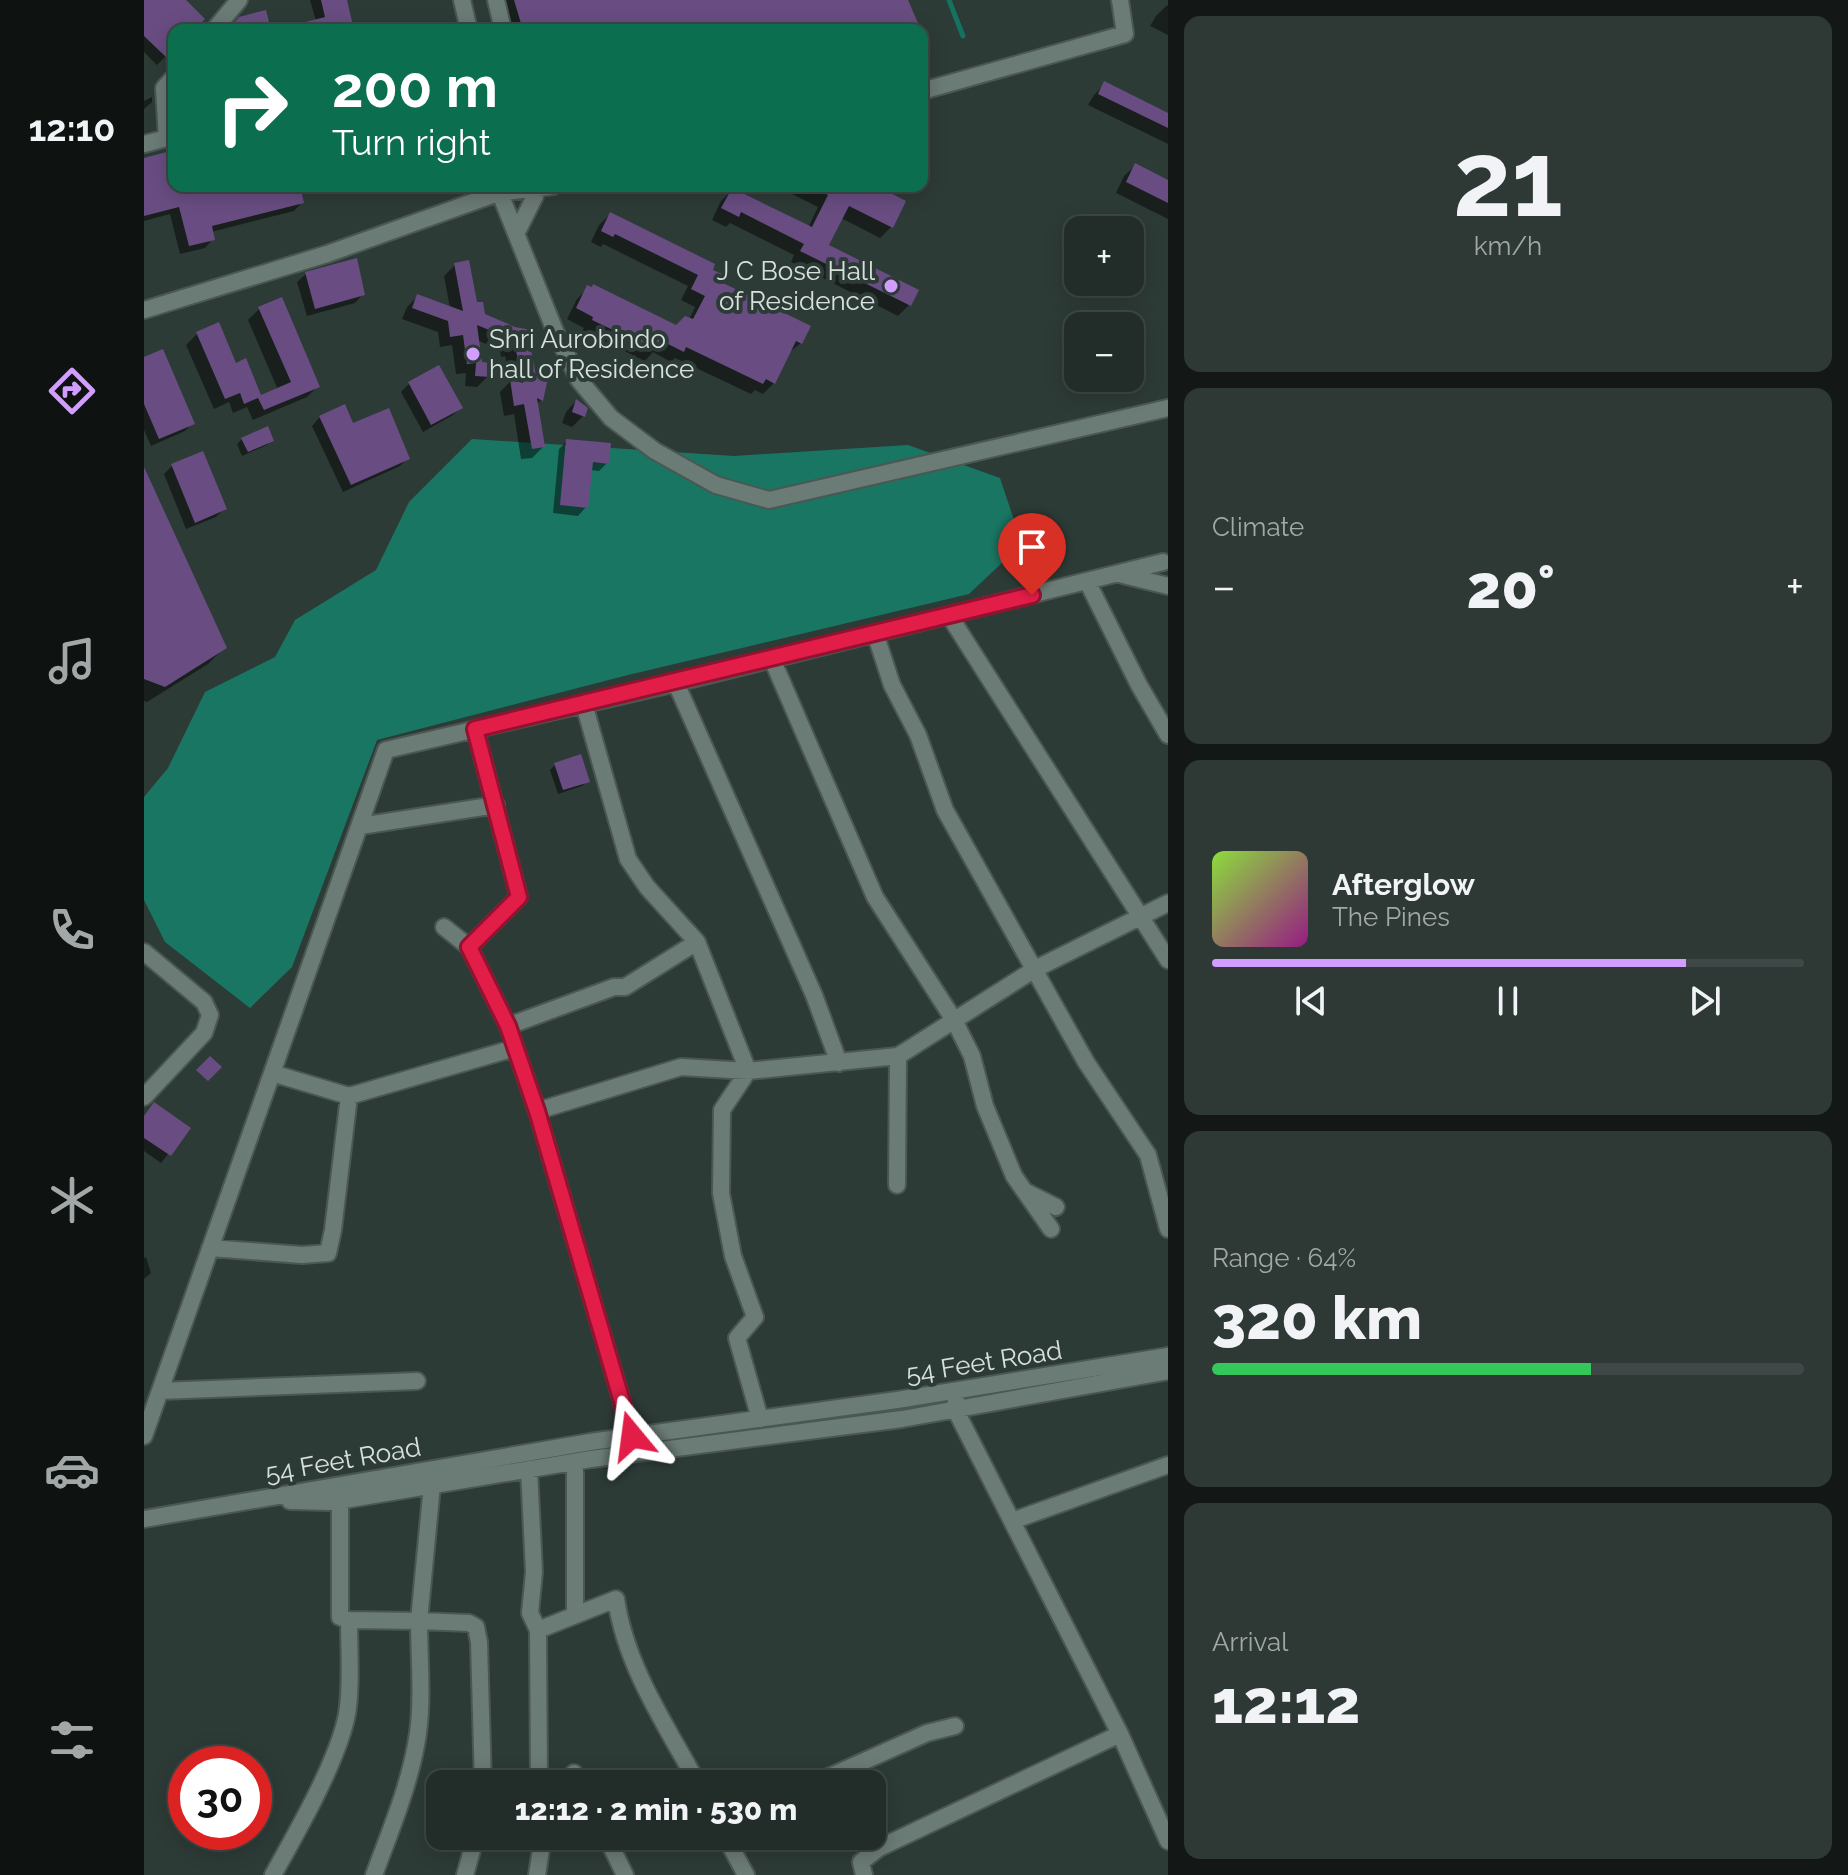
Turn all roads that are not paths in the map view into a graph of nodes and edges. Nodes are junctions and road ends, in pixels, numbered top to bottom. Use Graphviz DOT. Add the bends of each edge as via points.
graph roads {
  1 [pos="239,0"];
  2 [pos="462,0"];
  3 [pos="496,0"];
  4 [pos="1120,0"];
  5 [pos="219,24"];
  6 [pos="468,24"];
  7 [pos="502,24"];
  8 [pos="168,84"];
  9 [pos="928,89"];
  10 [pos="168,121"];
  11 [pos="168,138"];
  12 [pos="144,144"];
  13 [pos="493,192"];
  14 [pos="499,192"];
  15 [pos="541,192"];
  16 [pos="517,232"];
  17 [pos="144,310"];
  18 [pos="1168,408"];
  19 [pos="1163,562"];
  20 [pos="1117,574"];
  21 [pos="1087,581"];
  22 [pos="1168,586"];
  23 [pos="949,615"];
  24 [pos="875,633"];
  25 [pos="772,659"];
  26 [pos="676,683"];
  27 [pos="584,704"];
  28 [pos="475,729"];
  29 [pos="1168,735"];
  30 [pos="496,805"];
  31 [pos="360,826"];
  32 [pos="1168,903"];
  33 [pos="1143,917"];
  34 [pos="444,927"];
  35 [pos="697,942"];
  36 [pos="469,947"];
  37 [pos="144,952"];
  38 [pos="1168,960"];
  39 [pos="1035,969"];
  40 [pos="954,1020"];
  41 [pos="508,1026"];
  42 [pos="515,1048"];
  43 [pos="898,1056"];
  44 [pos="839,1063"];
  45 [pos="748,1071"];
  46 [pos="272,1073"];
  47 [pos="349,1096"];
  48 [pos="144,1097"];
  49 [pos="537,1111"];
  50 [pos="897,1185"];
  51 [pos="1025,1191"];
  52 [pos="1056,1207"];
  53 [pos="1051,1229"];
  54 [pos="1168,1229"];
  55 [pos="210,1248"];
  56 [pos="1168,1356"];
  57 [pos="1168,1371"];
  58 [pos="417,1381"];
  59 [pos="160,1391"];
  60 [pos="956,1391"];
  61 [pos="955,1409"];
  62 [pos="760,1419"];
  63 [pos="144,1436"];
  64 [pos="632,1436"];
  65 [pos="575,1462"];
  66 [pos="1168,1465"];
  67 [pos="529,1469"];
  68 [pos="432,1485"];
  69 [pos="252,1500"];
  70 [pos="340,1500"];
  71 [pos="144,1519"];
  72 [pos="1012,1521"];
  73 [pos="575,1615"];
  74 [pos="349,1620"];
  75 [pos="419,1621"];
  76 [pos="538,1630"];
  77 [pos="955,1726"];
  78 [pos="1120,1734"];
  79 [pos="483,1770"];
  80 [pos="539,1770"];
  81 [pos="690,1770"];
  82 [pos="844,1770"];
  83 [pos="1168,1841"];
  84 [pos="472,1850"];
  85 [pos="541,1850"];
  86 [pos="613,1850"];
  87 [pos="733,1850"];
  88 [pos="273,1875"];
  89 [pos="374,1875"];
  90 [pos="465,1875"];
  91 [pos="537,1875"];
  92 [pos="625,1875"];
  93 [pos="746,1875"];
  94 [pos="864,1875"];
  1 -- 5 [label="street"];
  2 -- 6 [label="street"];
  3 -- 7 [label="street"];
  4 -- 9 [label="street" via="1125,34"];
  8 -- 10 [label="street"];
  11 -- 12 [label="street"];
  13 -- 17 [label="street" via="327,254"];
  14 -- 16 [label="street"];
  15 -- 16 [label="street"];
  16 -- 18 [label="street" via="579,380 611,418 655,451 716,485 769,500"];
  19 -- 20 [label="street"];
  20 -- 21 [label="street"];
  20 -- 22 [label="street"];
  21 -- 23 [label="street"];
  21 -- 29 [label="street"];
  23 -- 24 [label="street"];
  23 -- 33 [label="street"];
  24 -- 25 [label="street"];
  24 -- 39 [label="street" via="945,810"];
  25 -- 26 [label="street"];
  25 -- 40 [label="street" via="875,897"];
  26 -- 27 [label="street"];
  26 -- 44 [label="street"];
  27 -- 28 [label="street"];
  27 -- 35 [label="street" via="628,859"];
  28 -- 30 [label="street"];
  28 -- 31 [label="street" via="386,750"];
  30 -- 31 [label="street"];
  30 -- 36 [label="street" via="519,897"];
  31 -- 46 [label="street"];
  32 -- 33 [label="street"];
  33 -- 38 [label="street"];
  33 -- 39 [label="street"];
  34 -- 36 [label="street"];
  35 -- 41 [label="street" via="625,987"];
  35 -- 45 [label="street"];
  36 -- 41 [label="street"];
  37 -- 48 [label="street" via="204,1002 210,1015 204,1033"];
  39 -- 40 [label="street"];
  39 -- 54 [label="street" via="1086,1062 1148,1155"];
  40 -- 43 [label="street"];
  40 -- 51 [label="street" via="1014,1176"];
  41 -- 42 [label="street"];
  42 -- 47 [label="street"];
  42 -- 49 [label="street"];
  43 -- 44 [label="street"];
  43 -- 50 [label="street"];
  44 -- 45 [label="street"];
  45 -- 49 [label="street" via="681,1067"];
  45 -- 62 [label="street" via="722,1110 721,1193 733,1256 755,1317 737,1338"];
  46 -- 47 [label="street"];
  46 -- 55 [label="street"];
  47 -- 55 [label="street" via="328,1253"];
  49 -- 64 [label="street"];
  51 -- 52 [label="street"];
  51 -- 53 [label="street"];
  55 -- 59 [label="street"];
  56 -- 60 [label="street, 54 Feet Road"];
  57 -- 61 [label="street, 54 Feet Road"];
  58 -- 59 [label="street"];
  59 -- 63 [label="street"];
  60 -- 61 [label="street"];
  60 -- 62 [label="street, 54 Feet Road"];
  61 -- 65 [label="street, 54 Feet Road"];
  61 -- 72 [label="street"];
  62 -- 64 [label="street, 54 Feet Road"];
  64 -- 69 [label="street, 54 Feet Road"];
  65 -- 67 [label="street, 54 Feet Road"];
  65 -- 73 [label="street"];
  66 -- 72 [label="street"];
  67 -- 68 [label="street, 54 Feet Road"];
  67 -- 76 [label="street" via="534,1572 530,1613"];
  68 -- 70 [label="street, 54 Feet Road"];
  68 -- 75 [label="street"];
  69 -- 70 [label="street, 54 Feet Road"];
  69 -- 71 [label="street"];
  70 -- 74 [label="street" via="338,1610"];
  72 -- 78 [label="street"];
  73 -- 76 [label="street"];
  73 -- 81 [label="street" via="616,1599 645,1691"];
  74 -- 75 [label="street"];
  74 -- 88 [label="street" via="346,1718 310,1805"];
  75 -- 79 [label="street" via="476,1627"];
  75 -- 89 [label="street" via="418,1730 399,1808"];
  76 -- 80 [label="street"];
  77 -- 82 [label="street"];
  78 -- 83 [label="street"];
  78 -- 94 [label="street" via="879,1848 861,1862"];
  84 -- 90 [label="street"];
  85 -- 91 [label="street"];
  86 -- 92 [label="street"];
  87 -- 93 [label="street"];
}
